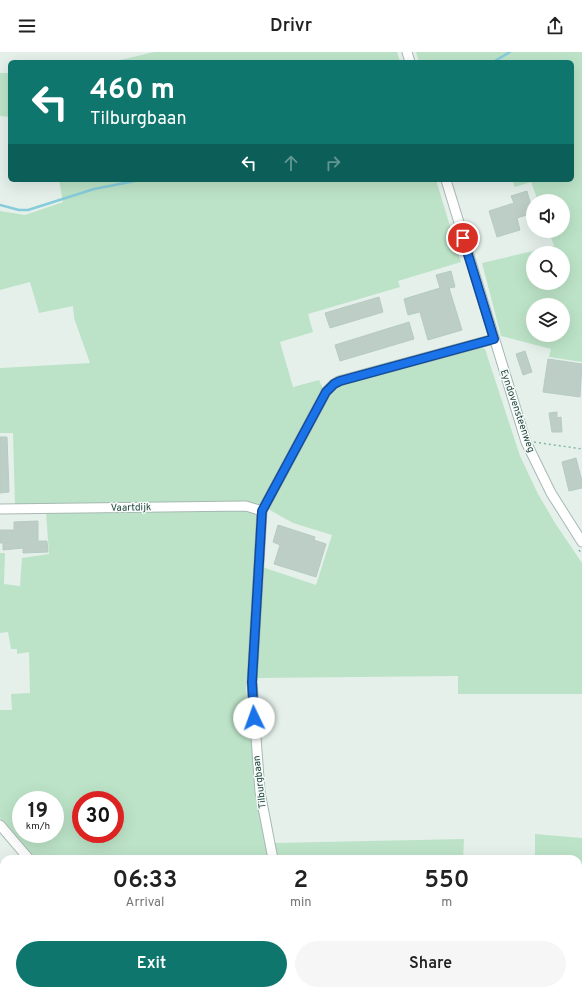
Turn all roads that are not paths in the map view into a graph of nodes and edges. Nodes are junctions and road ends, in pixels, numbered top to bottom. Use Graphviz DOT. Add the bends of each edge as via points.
graph roads {
  1 [pos="447,182"];
  2 [pos="494,339"];
  3 [pos="0,509"];
  4 [pos="262,511"];
  5 [pos="582,542"];
  6 [pos="0,825"];
  7 [pos="26,855"];
  8 [pos="272,855"];
  1 -- 2 [label="street"];
  2 -- 4 [label="street, Tilburgbaan" via="334,384 326,392"];
  2 -- 5 [label="street, Eyndovensteenweg" via="526,442 551,493"];
  3 -- 4 [label="street, Vaartdijk" via="246,506"];
  4 -- 8 [label="street, Tilburgbaan" via="252,682 260,792"];
  6 -- 7 [label="street"];
}
